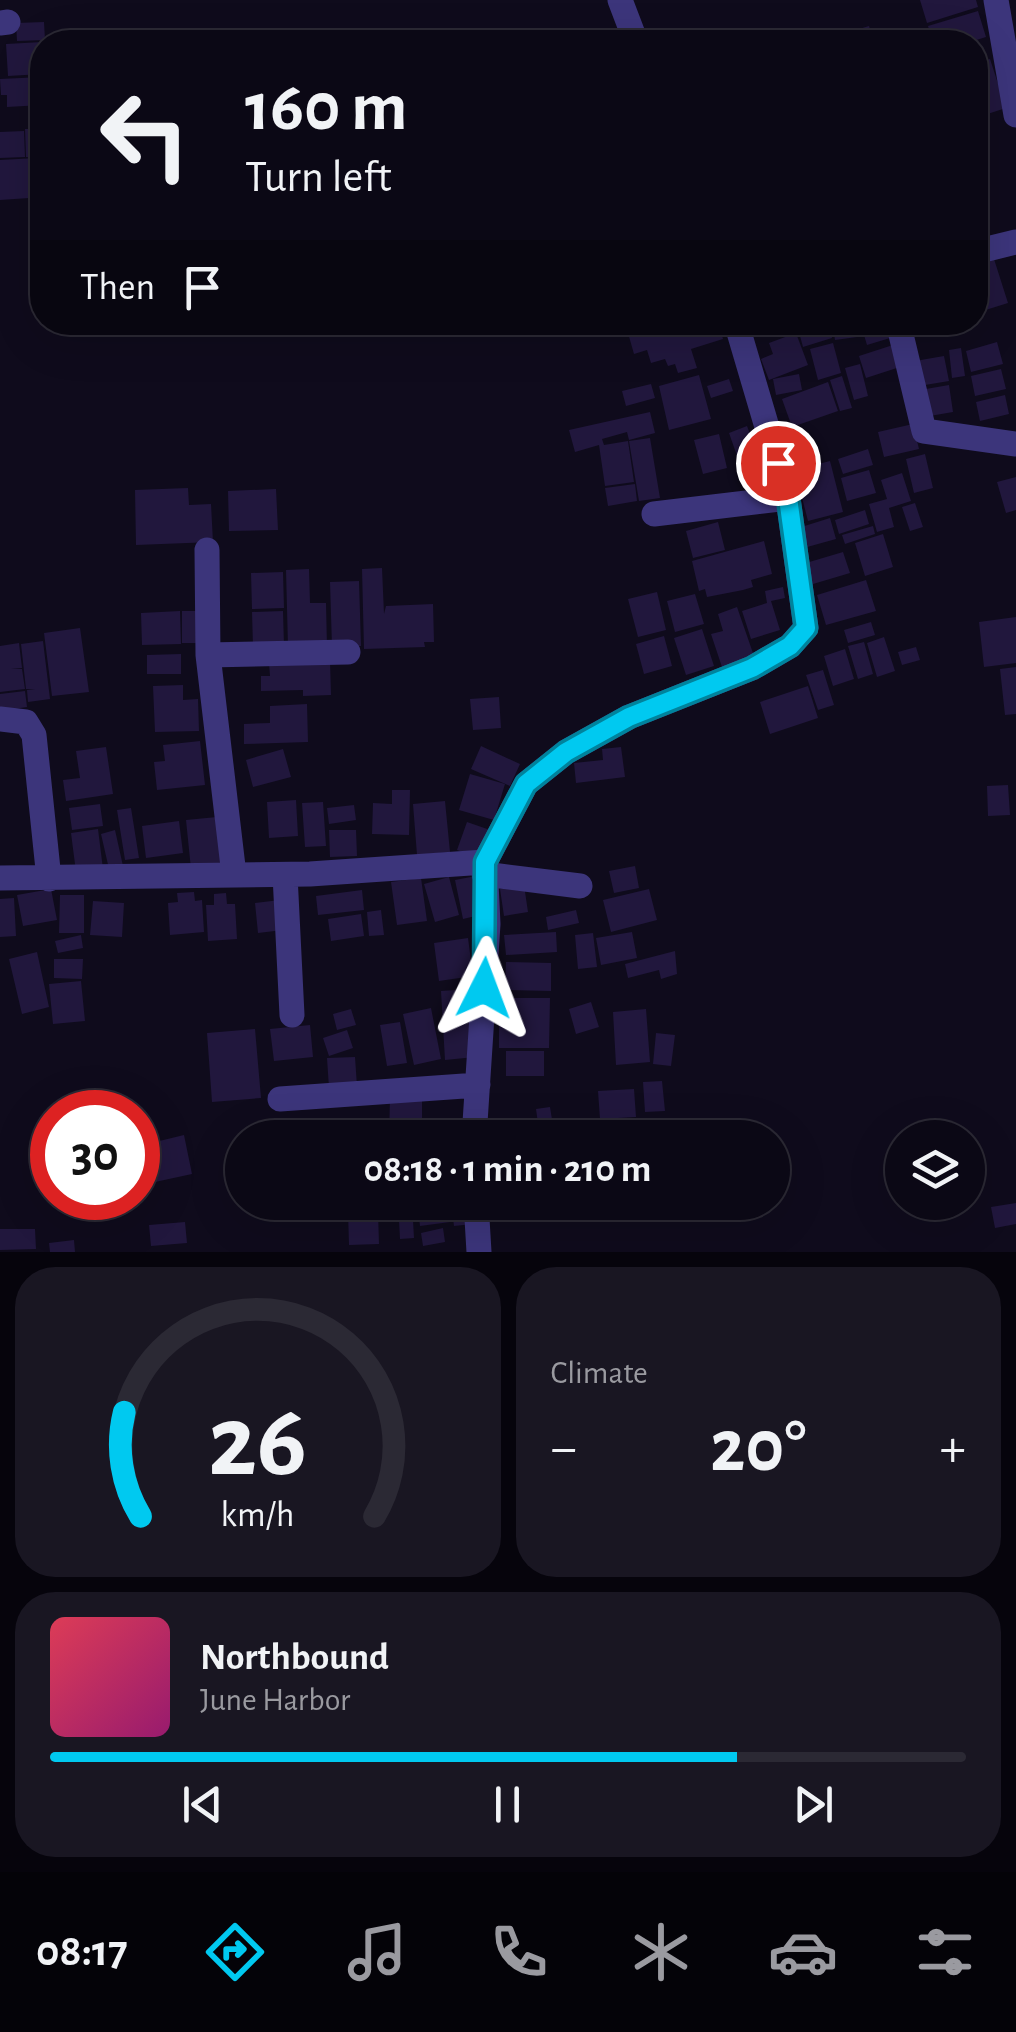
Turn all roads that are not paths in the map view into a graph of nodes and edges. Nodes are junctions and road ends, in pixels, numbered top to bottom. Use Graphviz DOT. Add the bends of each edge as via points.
graph roads {
  1 [pos="620,0"];
  2 [pos="996,0"];
  3 [pos="631,30"];
  4 [pos="1015,102"];
  5 [pos="1016,242"];
  6 [pos="988,249"];
  7 [pos="740,335"];
  8 [pos="901,335"];
  9 [pos="1016,444"];
  10 [pos="788,498"];
  11 [pos="654,514"];
  12 [pos="207,550"];
  13 [pos="348,652"];
  14 [pos="208,655"];
  15 [pos="0,719"];
  16 [pos="485,868"];
  17 [pos="234,875"];
  18 [pos="285,875"];
  19 [pos="0,878"];
  20 [pos="48,879"];
  21 [pos="580,886"];
  22 [pos="292,1015"];
  23 [pos="478,1085"];
  24 [pos="280,1100"];
  25 [pos="475,1120"];
  26 [pos="477,1220"];
  27 [pos="479,1252"];
  1 -- 3 [label="street"];
  2 -- 4 [label="street"];
  5 -- 6 [label="street"];
  7 -- 10 [label="street"];
  8 -- 9 [label="street" via="924,431"];
  10 -- 11 [label="street"];
  10 -- 16 [label="street" via="806,628 752,668 629,717 566,752 526,784"];
  12 -- 14 [label="street"];
  13 -- 14 [label="street"];
  14 -- 17 [label="street"];
  15 -- 20 [label="street" via="26,722 34,735"];
  16 -- 18 [label="street"];
  16 -- 21 [label="street"];
  16 -- 23 [label="street"];
  17 -- 18 [label="street"];
  17 -- 20 [label="street"];
  18 -- 22 [label="street"];
  19 -- 20 [label="street"];
  23 -- 24 [label="street"];
  23 -- 25 [label="street"];
  26 -- 27 [label="street"];
}
